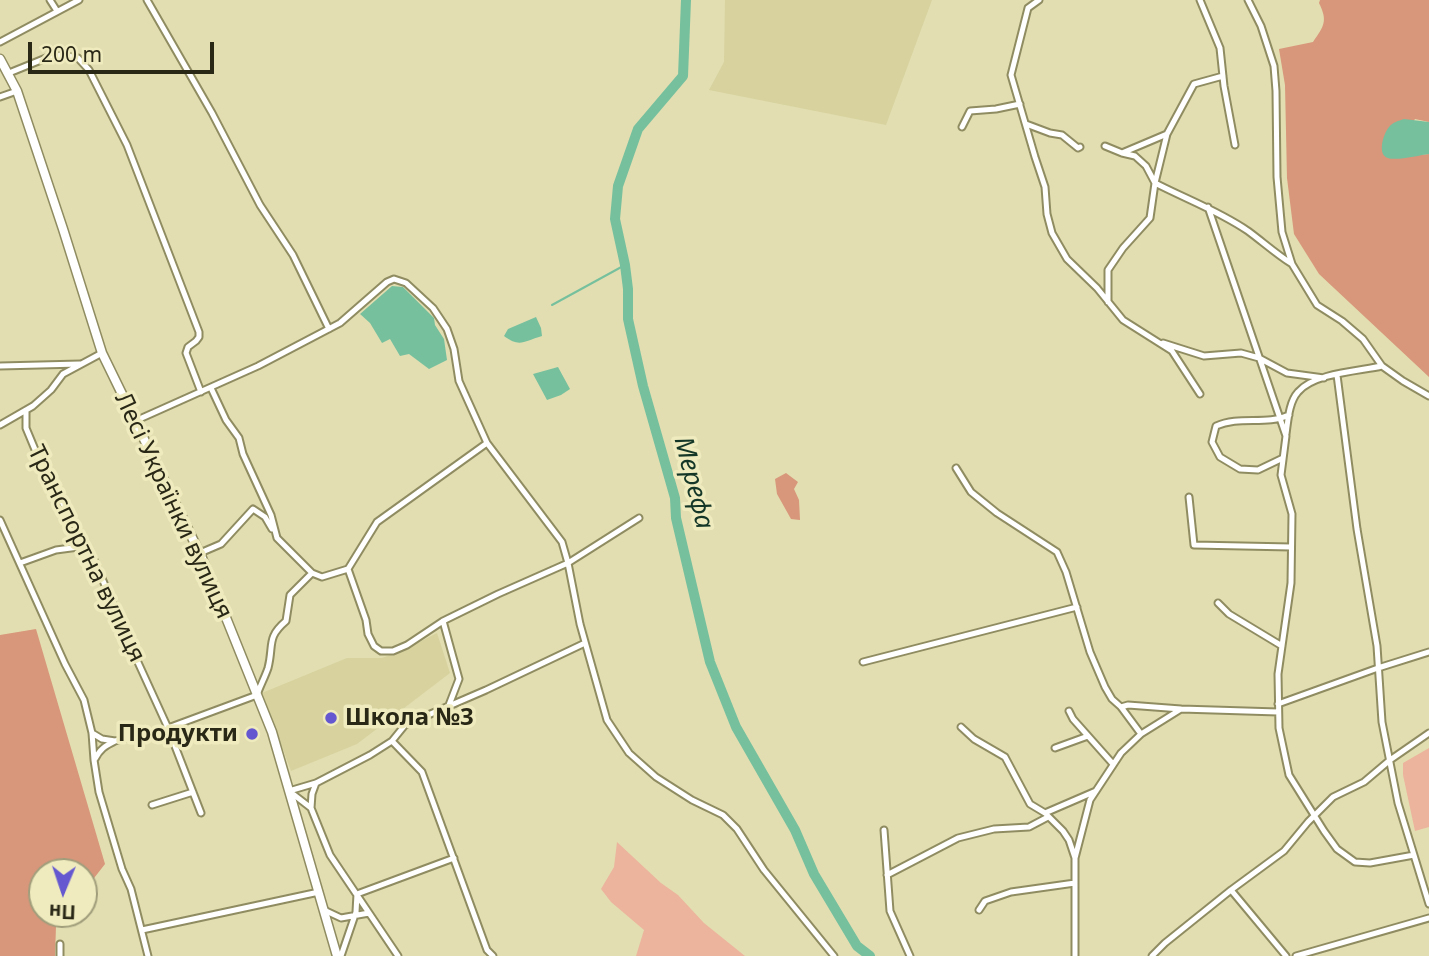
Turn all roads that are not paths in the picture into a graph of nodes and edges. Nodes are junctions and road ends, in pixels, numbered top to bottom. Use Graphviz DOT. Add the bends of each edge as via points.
graph roads {
  1 [pos="50,0"];
  2 [pos="79,0"];
  3 [pos="147,0"];
  4 [pos="1039,0"];
  5 [pos="1200,0"];
  6 [pos="1248,0"];
  7 [pos="57,11"];
  8 [pos="0,42"];
  9 [pos="0,60"];
  10 [pos="9,73"];
  11 [pos="1223,76"];
  12 [pos="17,91"];
  13 [pos="0,97"];
  14 [pos="1020,104"];
  15 [pos="1026,124"];
  16 [pos="962,127"];
  17 [pos="1167,134"];
  18 [pos="1236,145"];
  19 [pos="1105,146"];
  20 [pos="1080,147"];
  21 [pos="1122,153"];
  22 [pos="1155,183"];
  23 [pos="1208,208"];
  24 [pos="1292,264"];
  25 [pos="1108,302"];
  26 [pos="329,329"];
  27 [pos="1155,340"];
  28 [pos="102,353"];
  29 [pos="1259,358"];
  30 [pos="83,363"];
  31 [pos="0,366"];
  32 [pos="1382,366"];
  33 [pos="1337,374"];
  34 [pos="1324,378"];
  35 [pos="211,388"];
  36 [pos="201,392"];
  37 [pos="1200,394"];
  38 [pos="1429,396"];
  39 [pos="26,410"];
  40 [pos="1289,415"];
  41 [pos="1280,419"];
  42 [pos="135,421"];
  43 [pos="0,425"];
  44 [pos="1286,436"];
  45 [pos="487,443"];
  46 [pos="1283,458"];
  47 [pos="956,468"];
  48 [pos="1189,497"];
  49 [pos="639,518"];
  50 [pos="0,520"];
  51 [pos="277,538"];
  52 [pos="86,547"];
  53 [pos="1291,547"];
  54 [pos="200,553"];
  55 [pos="20,563"];
  56 [pos="568,563"];
  57 [pos="348,569"];
  58 [pos="312,573"];
  59 [pos="1218,603"];
  60 [pos="1077,607"];
  61 [pos="443,621"];
  62 [pos="585,643"];
  63 [pos="1282,646"];
  64 [pos="1429,652"];
  65 [pos="863,663"];
  66 [pos="1378,668"];
  67 [pos="257,695"];
  68 [pos="1278,704"];
  69 [pos="449,705"];
  70 [pos="1121,707"];
  71 [pos="1181,709"];
  72 [pos="1069,711"];
  73 [pos="1278,712"];
  74 [pos="961,727"];
  75 [pos="168,728"];
  76 [pos="92,733"];
  77 [pos="1429,733"];
  78 [pos="1141,734"];
  79 [pos="1088,736"];
  80 [pos="115,741"];
  81 [pos="392,741"];
  82 [pos="1055,748"];
  83 [pos="1390,760"];
  84 [pos="94,761"];
  85 [pos="1113,764"];
  86 [pos="316,783"];
  87 [pos="289,791"];
  88 [pos="1096,791"];
  89 [pos="193,792"];
  90 [pos="152,805"];
  91 [pos="311,808"];
  92 [pos="201,813"];
  93 [pos="1047,815"];
  94 [pos="1314,816"];
  95 [pos="884,830"];
  96 [pos="1414,855"];
  97 [pos="454,858"];
  98 [pos="1075,858"];
  99 [pos="887,875"];
  100 [pos="1075,883"];
  101 [pos="1422,883"];
  102 [pos="1429,887"];
  103 [pos="1231,890"];
  104 [pos="319,892"];
  105 [pos="357,894"];
  106 [pos="1428,899"];
  107 [pos="324,910"];
  108 [pos="979,910"];
  109 [pos="369,914"];
  110 [pos="354,917"];
  111 [pos="1429,918"];
  112 [pos="142,930"];
  113 [pos="60,944"];
  114 [pos="60,956"];
  115 [pos="148,956"];
  116 [pos="339,956"];
  117 [pos="398,956"];
  118 [pos="493,956"];
  119 [pos="834,956"];
  120 [pos="909,956"];
  121 [pos="1074,956"];
  122 [pos="1152,956"];
  123 [pos="1286,956"];
  124 [pos="1296,956"];
  1 -- 7 [label="street"];
  2 -- 7 [label="street"];
  3 -- 26 [label="street" via="260,205 293,255"];
  4 -- 14 [label="street" via="1028,8 1011,75"];
  5 -- 11 [label="street" via="1220,48"];
  6 -- 24 [label="street" via="1274,66 1277,177"];
  7 -- 8 [label="street"];
  9 -- 10 [label="street, Лесі Українки вулиця"];
  10 -- 12 [label="street, Лесі Українки вулиця"];
  10 -- 36 [label="street" via="62,55 78,58 89,70 127,145 198,332 186,353"];
  11 -- 17 [label="street" via="1194,84"];
  11 -- 18 [label="street"];
  12 -- 13 [label="street"];
  12 -- 28 [label="street, Лесі Українки вулиця"];
  14 -- 15 [label="street"];
  14 -- 16 [label="street" via="970,110"];
  15 -- 20 [label="street" via="1062,135"];
  15 -- 25 [label="street" via="1045,187 1052,233 1068,259"];
  17 -- 21 [label="street"];
  17 -- 22 [label="street"];
  19 -- 21 [label="street"];
  21 -- 22 [label="street" via="1135,156"];
  22 -- 23 [label="street"];
  22 -- 25 [label="street" via="1150,218 1108,270"];
  23 -- 24 [label="street"];
  23 -- 29 [label="street"];
  24 -- 32 [label="street" via="1317,305 1363,339"];
  25 -- 27 [label="street" via="1123,320"];
  26 -- 35 [label="street"];
  26 -- 45 [label="street" via="387,282 407,283 447,329 459,381"];
  27 -- 29 [label="street" via="1204,356 1241,353"];
  27 -- 37 [label="street" via="1172,351"];
  28 -- 30 [label="street"];
  28 -- 42 [label="street, Лесі Українки вулиця"];
  29 -- 34 [label="street" via="1287,373"];
  29 -- 41 [label="street"];
  30 -- 31 [label="street"];
  30 -- 39 [label="street" via="63,374"];
  32 -- 33 [label="street"];
  32 -- 38 [label="street"];
  33 -- 34 [label="street"];
  33 -- 66 [label="street"];
  34 -- 40 [label="street" via="1297,393"];
  35 -- 36 [label="street"];
  35 -- 51 [label="street" via="239,438"];
  36 -- 42 [label="street"];
  39 -- 43 [label="street"];
  39 -- 52 [label="street, Транспортна вулиця" via="26,428 41,464"];
  40 -- 41 [label="street"];
  40 -- 44 [label="street"];
  41 -- 44 [label="street"];
  41 -- 46 [label="street" via="1228,421 1216,426 1212,442 1220,457 1240,469 1258,470"];
  42 -- 54 [label="street, Лесі Українки вулиця"];
  44 -- 46 [label="street"];
  45 -- 56 [label="street" via="562,542"];
  45 -- 57 [label="street" via="377,523"];
  46 -- 53 [label="street" via="1281,475 1292,514"];
  47 -- 60 [label="street" via="971,492 1057,552"];
  48 -- 53 [label="street" via="1194,545"];
  49 -- 56 [label="street"];
  50 -- 55 [label="street"];
  51 -- 54 [label="street" via="265,517 253,509 222,544"];
  51 -- 58 [label="street"];
  52 -- 55 [label="street" via="56,550"];
  52 -- 75 [label="street, Транспортна вулиця"];
  53 -- 63 [label="street"];
  54 -- 67 [label="street, Лесі Українки вулиця"];
  55 -- 76 [label="street" via="84,699"];
  56 -- 61 [label="street"];
  56 -- 62 [label="street"];
  57 -- 58 [label="street" via="322,577"];
  57 -- 61 [label="street" via="368,635 381,651 407,645"];
  58 -- 67 [label="street" via="290,595 286,621 275,631"];
  59 -- 63 [label="street"];
  60 -- 65 [label="street"];
  60 -- 70 [label="street" via="1105,687"];
  61 -- 69 [label="street" via="459,679"];
  62 -- 69 [label="street"];
  62 -- 119 [label="street" via="607,720 629,753 656,777 723,815"];
  63 -- 68 [label="street"];
  64 -- 66 [label="street"];
  66 -- 68 [label="street"];
  66 -- 83 [label="street"];
  67 -- 75 [label="street"];
  67 -- 87 [label="street, Лесі Українки вулиця"];
  68 -- 73 [label="street"];
  69 -- 81 [label="street" via="405,725"];
  70 -- 71 [label="street"];
  70 -- 78 [label="street"];
  71 -- 73 [label="street"];
  71 -- 78 [label="street"];
  72 -- 79 [label="street"];
  73 -- 94 [label="street" via="1289,775"];
  74 -- 93 [label="street" via="1005,757 1030,804"];
  75 -- 80 [label="street"];
  75 -- 89 [label="street, Транспортна вулиця"];
  76 -- 80 [label="street"];
  76 -- 84 [label="street"];
  77 -- 83 [label="street"];
  78 -- 85 [label="street"];
  79 -- 82 [label="street"];
  79 -- 85 [label="street"];
  80 -- 84 [label="street" via="99,750"];
  81 -- 86 [label="street"];
  81 -- 97 [label="street" via="422,772"];
  83 -- 94 [label="street" via="1364,782 1333,797"];
  83 -- 96 [label="street"];
  84 -- 112 [label="street" via="107,823"];
  85 -- 88 [label="street"];
  86 -- 87 [label="street"];
  86 -- 91 [label="street"];
  87 -- 91 [label="street"];
  87 -- 104 [label="street, Лесі Українки вулиця"];
  88 -- 93 [label="street"];
  88 -- 98 [label="street"];
  89 -- 90 [label="street"];
  89 -- 92 [label="street, Транспортна вулиця"];
  91 -- 105 [label="street" via="330,855"];
  93 -- 98 [label="street" via="1069,840"];
  93 -- 99 [label="street" via="1029,827 958,838"];
  94 -- 96 [label="street" via="1337,849 1355,862"];
  94 -- 103 [label="street" via="1283,851"];
  95 -- 99 [label="street"];
  96 -- 101 [label="street"];
  97 -- 105 [label="street"];
  97 -- 118 [label="street"];
  98 -- 100 [label="street"];
  99 -- 120 [label="street" via="890,911"];
  100 -- 108 [label="street" via="1011,892 985,901"];
  100 -- 121 [label="street"];
  101 -- 102 [label="street"];
  101 -- 106 [label="street"];
  103 -- 122 [label="street"];
  103 -- 123 [label="street"];
  104 -- 107 [label="street, Лесі Українки вулиця"];
  104 -- 112 [label="street"];
  105 -- 109 [label="street"];
  105 -- 110 [label="street"];
  107 -- 110 [label="street" via="341,918"];
  107 -- 116 [label="street, Лесі Українки вулиця"];
  109 -- 110 [label="street"];
  109 -- 117 [label="street"];
  110 -- 116 [label="street"];
  111 -- 124 [label="street"];
  112 -- 115 [label="street"];
  113 -- 114 [label="street"];
}
